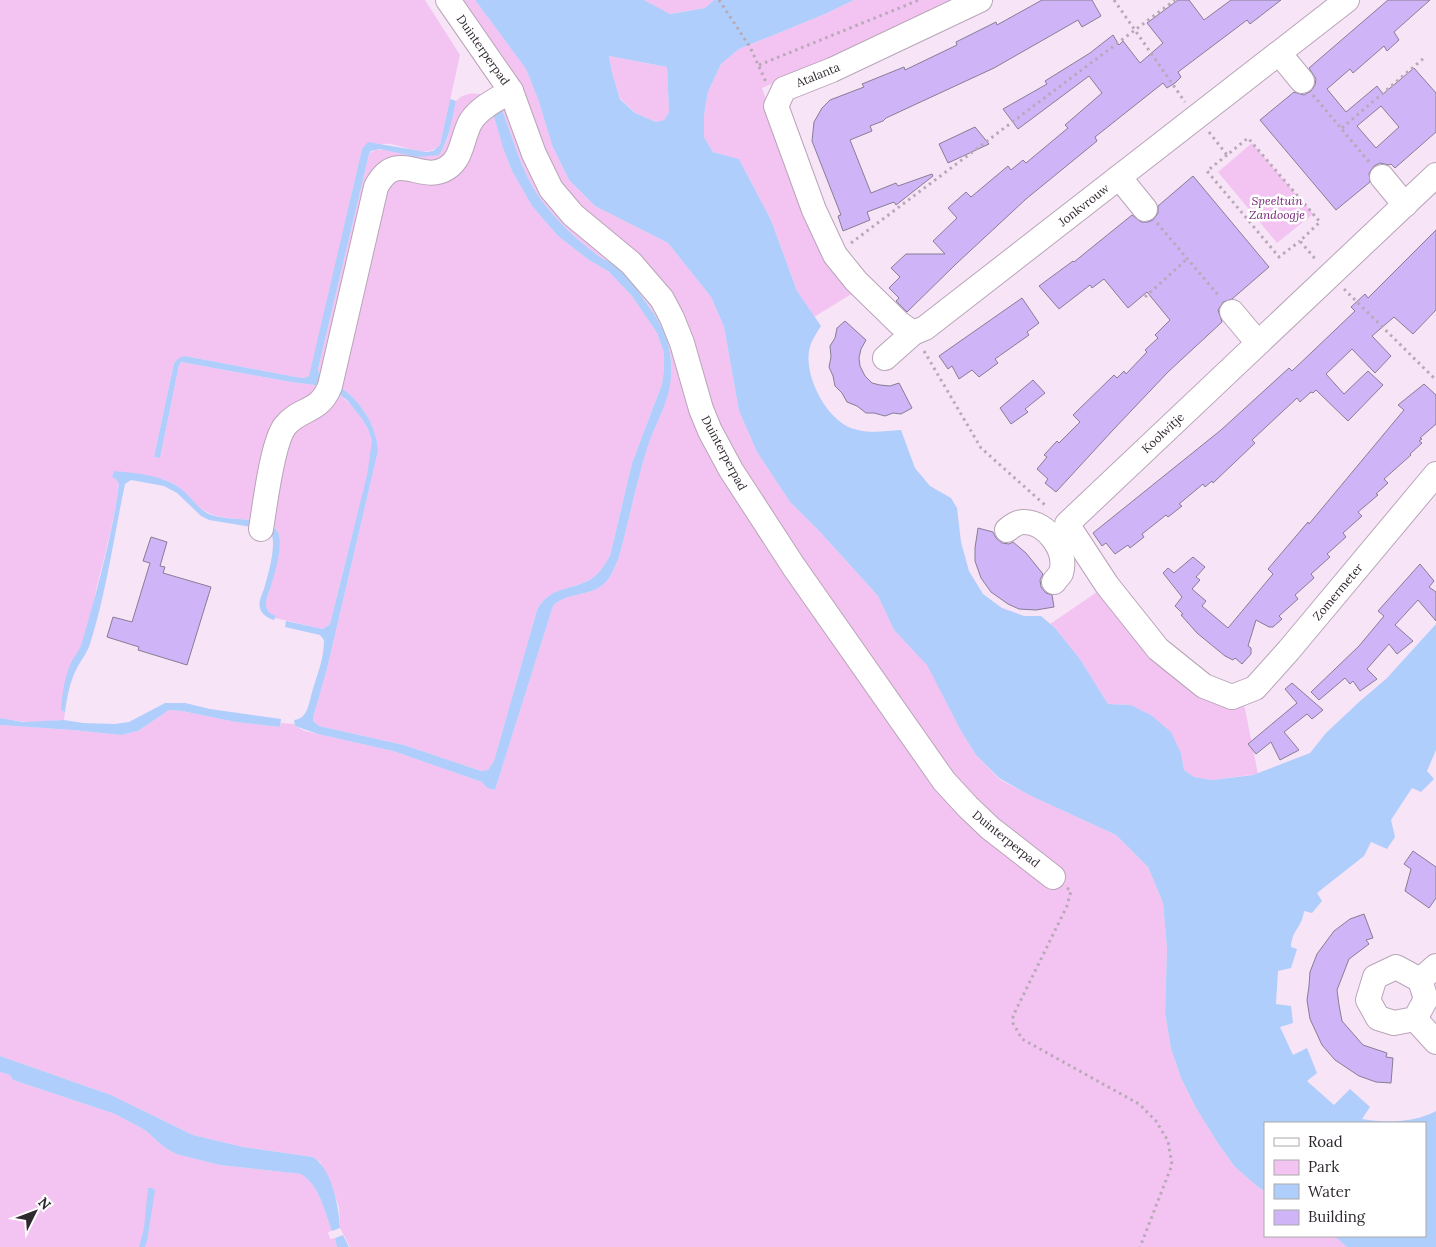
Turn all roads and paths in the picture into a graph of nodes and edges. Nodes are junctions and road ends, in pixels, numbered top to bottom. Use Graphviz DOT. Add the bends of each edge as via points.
graph roads {
  1 [pos="448,0"];
  2 [pos="719,0"];
  3 [pos="919,0"];
  4 [pos="980,0"];
  5 [pos="1114,0"];
  6 [pos="1175,0"];
  7 [pos="1347,0"];
  8 [pos="1135,30"];
  9 [pos="1279,53"];
  10 [pos="1424,58"];
  11 [pos="759,66"];
  12 [pos="1302,81"];
  13 [pos="511,91"];
  14 [pos="776,106"];
  15 [pos="1196,117"];
  16 [pos="1342,128"];
  17 [pos="1228,154"];
  18 [pos="1436,175"];
  19 [pos="1119,177"];
  20 [pos="1382,177"];
  21 [pos="1405,205"];
  22 [pos="1145,209"];
  23 [pos="1300,241"];
  24 [pos="833,251"];
  25 [pos="1187,259"];
  26 [pos="1330,275"];
  27 [pos="1145,297"];
  28 [pos="1232,312"];
  29 [pos="913,333"];
  30 [pos="1258,343"];
  31 [pos="886,358"];
  32 [pos="1436,380"];
  33 [pos="1436,474"];
  34 [pos="260,529"];
  35 [pos="1006,530"];
  36 [pos="1060,530"];
  37 [pos="1054,582"];
  38 [pos="1054,877"];
  39 [pos="1428,973"];
  40 [pos="1416,1019"];
  41 [pos="1436,1042"];
  42 [pos="1140,1247"];
  1 -- 13 [label="street, Duinterperpad"];
  2 -- 11 [label="path" via="750,46"];
  3 -- 11 [label="path"];
  4 -- 14 [label="street, Atalanta" via="832,70 784,89"];
  5 -- 8 [label="path"];
  6 -- 8 [label="path"];
  7 -- 9 [label="street, Jonkvrouw"];
  8 -- 15 [label="path"];
  8 -- 24 [label="path"];
  9 -- 12 [label="street"];
  9 -- 15 [label="street, Jonkvrouw"];
  10 -- 16 [label="path"];
  11 -- 14 [label="path"];
  12 -- 16 [label="path"];
  13 -- 34 [label="street" via="472,120 454,162 447,168 438,172 394,168 380,178 330,386 323,400 291,420 279,434"];
  13 -- 38 [label="street, Duinterperpad" via="534,154 551,189 573,215 631,263 662,299 682,343 710,431 731,470 794,567 944,781 990,828"];
  14 -- 24 [label="street" via="814,210"];
  15 -- 17 [label="path"];
  15 -- 19 [label="street, Jonkvrouw"];
  16 -- 20 [label="path"];
  17 -- 23 [label="path" via="1248,138 1320,222"];
  17 -- 23 [label="path" via="1208,171 1273,250 1279,257"];
  18 -- 21 [label="street, Koolwitje"];
  19 -- 22 [label="street"];
  19 -- 29 [label="street, Jonkvrouw" via="925,328"];
  20 -- 21 [label="street"];
  21 -- 26 [label="street, Koolwitje"];
  22 -- 25 [label="path"];
  23 -- 26 [label="path"];
  24 -- 29 [label="street" via="856,281"];
  25 -- 27 [label="path"];
  25 -- 28 [label="path"];
  26 -- 30 [label="street, Koolwitje"];
  26 -- 32 [label="path"];
  28 -- 30 [label="street"];
  29 -- 31 [label="street, Jonkvrouw"];
  29 -- 36 [label="path" via="981,448"];
  30 -- 36 [label="street, Koolwitje"];
  33 -- 36 [label="street, Zomermeter" via="1290,650 1255,688 1232,698 1204,686 1158,649"];
  35 -- 36 [label="street" via="1026,522"];
  36 -- 37 [label="street" via="1062,564"];
  38 -- 42 [label="path" via="1071,891 1067,906 1013,1016 1013,1023 1022,1039 1139,1104 1156,1121 1168,1141 1172,1165"];
  39 -- 40 [label="street" via="1426,999"];
  39 -- 40 [label="street" via="1396,967 1375,977 1368,1000 1378,1018 1394,1023"];
  40 -- 41 [label="street"];
}
